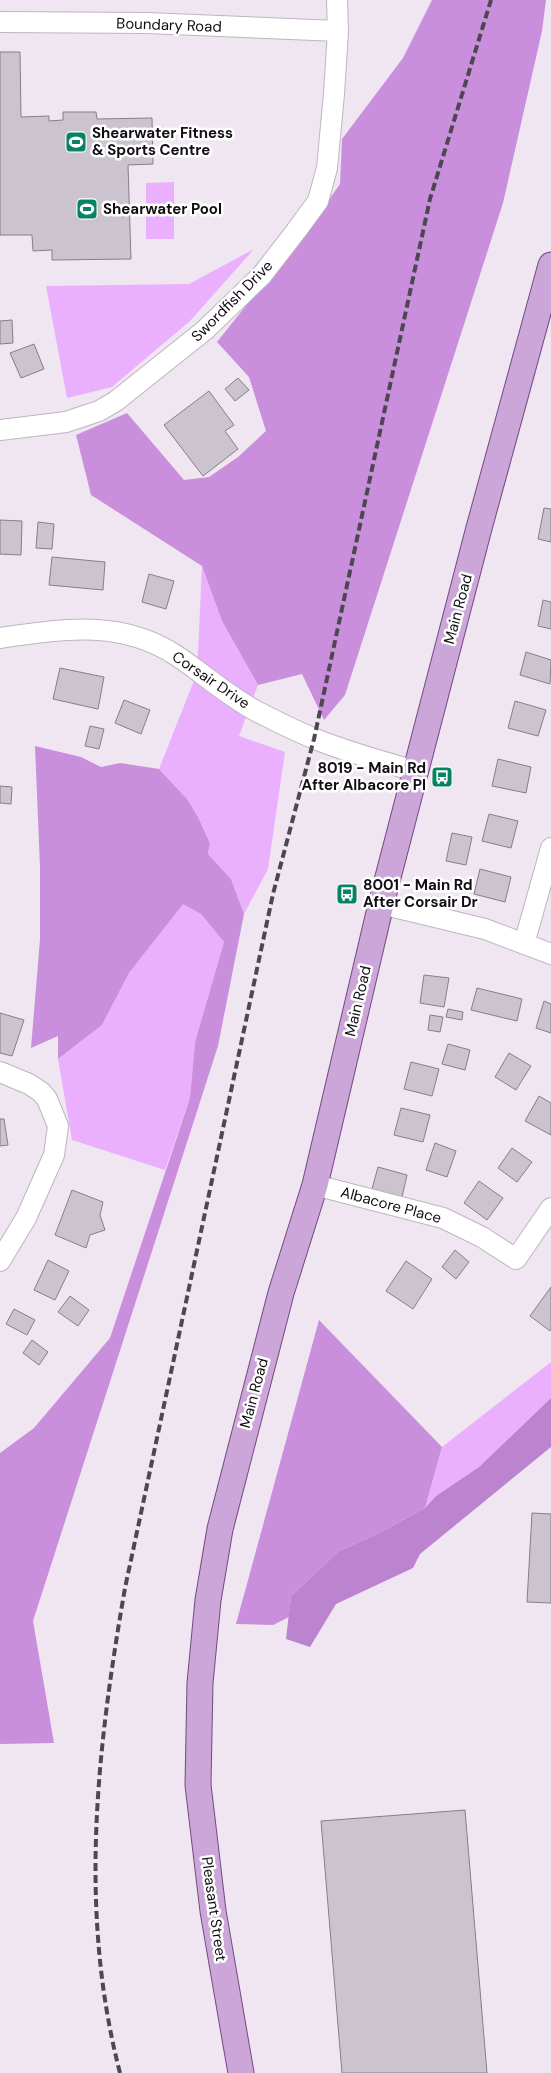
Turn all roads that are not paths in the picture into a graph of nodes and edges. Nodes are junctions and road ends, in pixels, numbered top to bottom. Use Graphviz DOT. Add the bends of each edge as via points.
graph roads {
  1 [pos="336,0"];
  2 [pos="0,22"];
  3 [pos="338,31"];
  4 [pos="551,265"];
  5 [pos="0,430"];
  6 [pos="0,638"];
  7 [pos="415,772"];
  8 [pos="551,848"];
  9 [pos="380,904"];
  10 [pos="524,944"];
  11 [pos="551,954"];
  12 [pos="0,1072"];
  13 [pos="315,1185"];
  14 [pos="551,1208"];
  15 [pos="0,1261"];
  16 [pos="198,1743"];
  17 [pos="241,2073"];
  1 -- 3 [label="street, Swordfish Drive"];
  2 -- 3 [label="street, Boundary Road" via="147,23"];
  3 -- 5 [label="street, Swordfish Drive" via="327,168 318,201 262,275 205,330 116,401 99,411 66,422"];
  4 -- 7 [label="main road, Main Road"];
  6 -- 7 [label="street, Corsair Drive" via="74,628 131,636 175,655 256,711 314,739"];
  7 -- 9 [label="main road, Main Road"];
  8 -- 10 [label="street"];
  9 -- 10 [label="street" via="485,929"];
  9 -- 13 [label="main road, Main Road"];
  10 -- 11 [label="street"];
  12 -- 15 [label="street" via="41,1092 58,1126 54,1155 26,1218"];
  13 -- 14 [label="street, Albacore Place" via="443,1218 482,1237 516,1259"];
  13 -- 16 [label="main road, Main Road" via="281,1292 220,1529 208,1600"];
  16 -- 17 [label="main road, Pleasant Street" via="198,1784 213,1912"];
}
